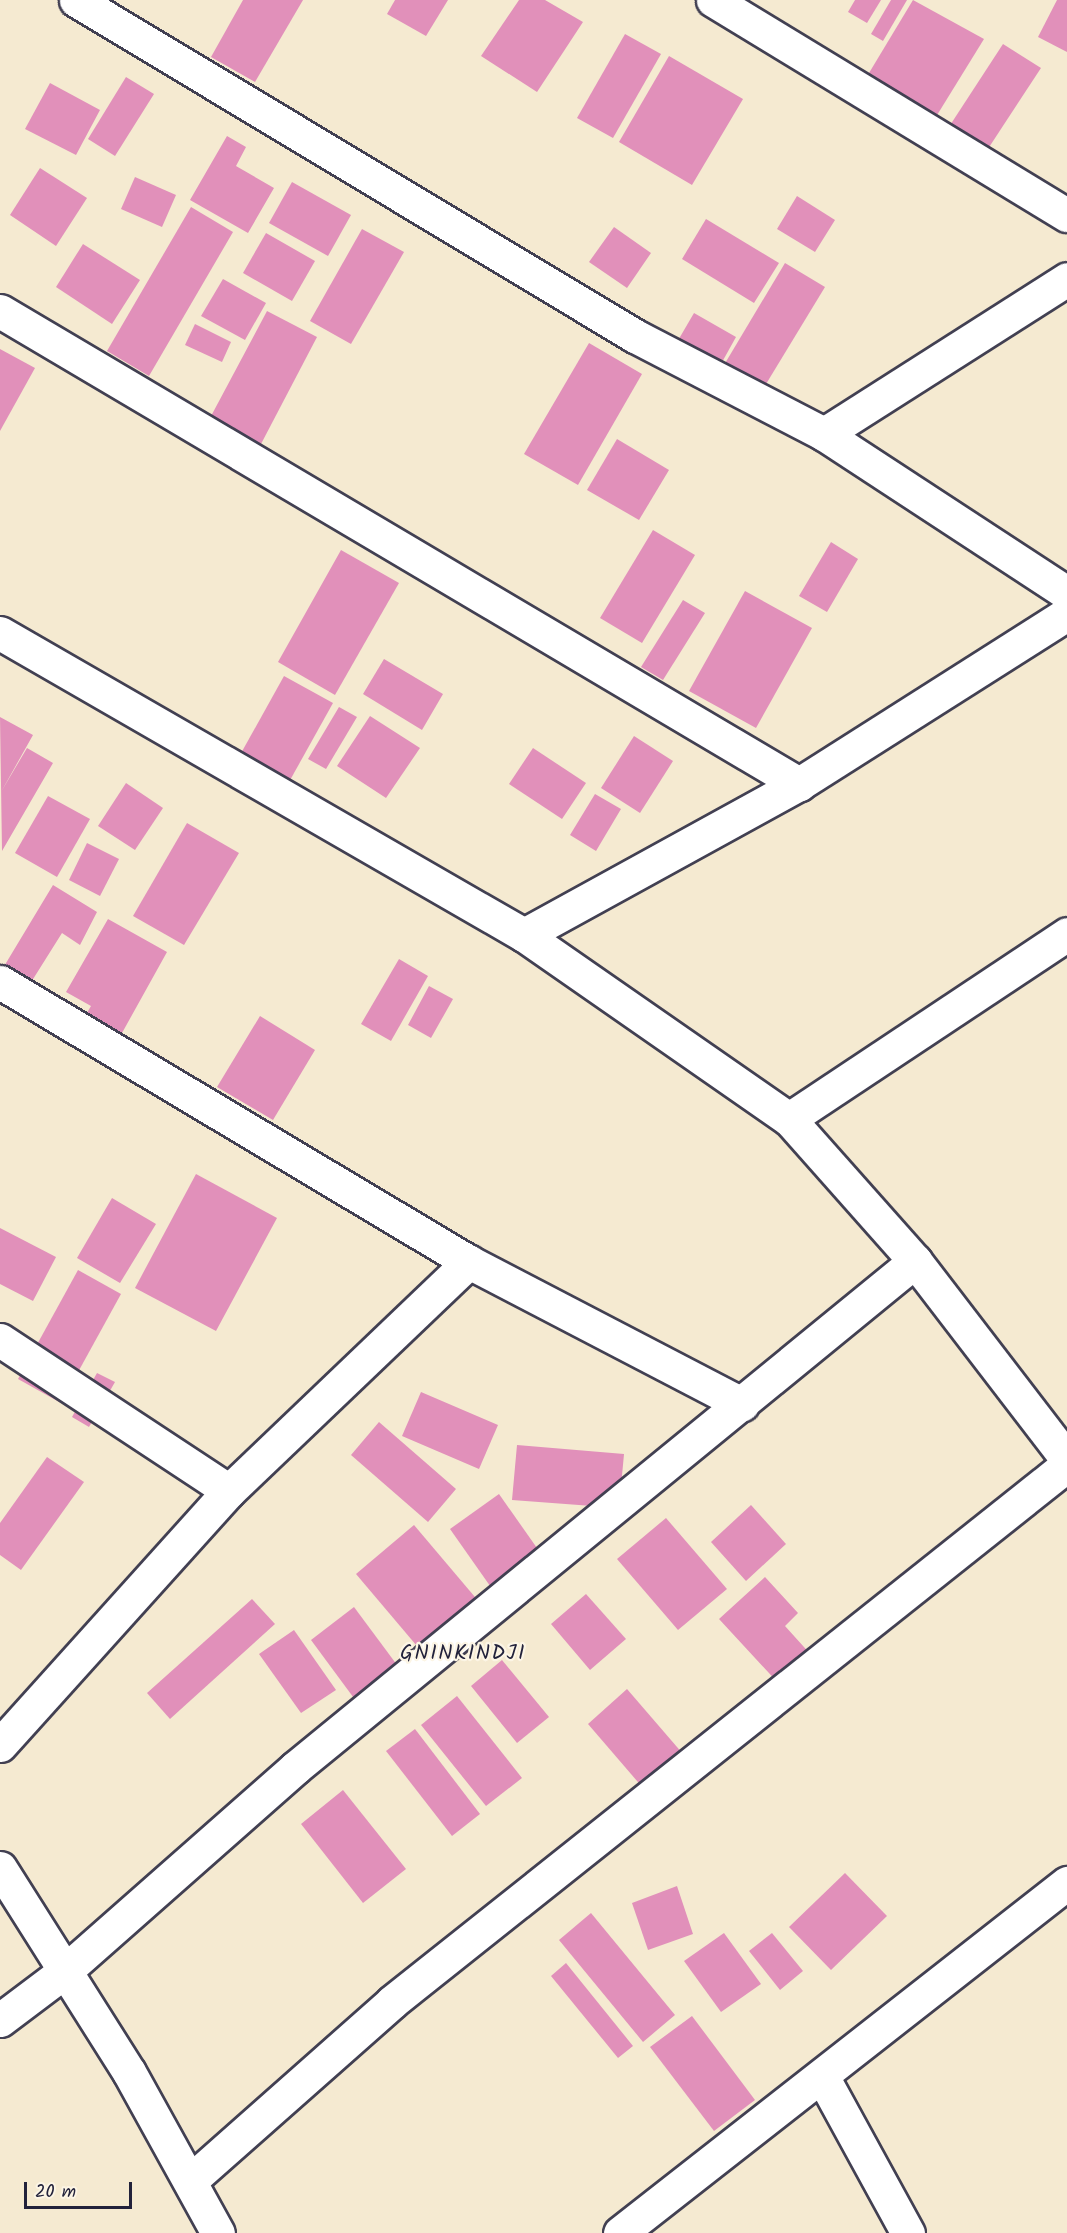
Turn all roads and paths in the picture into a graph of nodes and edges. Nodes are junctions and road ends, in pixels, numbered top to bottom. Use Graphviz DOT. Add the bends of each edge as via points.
graph roads {
  1 [pos="76,0"];
  2 [pos="713,0"];
  3 [pos="1067,215"];
  4 [pos="1067,279"];
  5 [pos="0,311"];
  6 [pos="824,434"];
  7 [pos="1067,593"];
  8 [pos="1067,614"];
  9 [pos="0,633"];
  10 [pos="799,784"];
  11 [pos="524,935"];
  12 [pos="1065,940"];
  13 [pos="0,982"];
  14 [pos="789,1119"];
  15 [pos="915,1261"];
  16 [pos="470,1262"];
  17 [pos="0,1340"];
  18 [pos="742,1404"];
  19 [pos="1067,1459"];
  20 [pos="1067,1465"];
  21 [pos="229,1491"];
  22 [pos="0,1745"];
  23 [pos="0,1868"];
  24 [pos="1067,1883"];
  25 [pos="65,1971"];
  26 [pos="0,2020"];
  27 [pos="823,2078"];
  28 [pos="190,2181"];
  29 [pos="628,2230"];
  30 [pos="218,2233"];
  31 [pos="908,2233"];
  1 -- 6 [label="street" via="635,336"];
  2 -- 3 [label="street"];
  4 -- 6 [label="street"];
  5 -- 10 [label="street"];
  6 -- 7 [label="street"];
  8 -- 10 [label="street"];
  9 -- 11 [label="street"];
  10 -- 11 [label="street"];
  11 -- 14 [label="street"];
  12 -- 14 [label="street"];
  13 -- 16 [label="street"];
  14 -- 15 [label="street"];
  15 -- 18 [label="street"];
  15 -- 19 [label="street"];
  16 -- 18 [label="street"];
  16 -- 21 [label="street"];
  17 -- 21 [label="street"];
  18 -- 25 [label="street" via="295,1768"];
  20 -- 28 [label="street" via="392,2002"];
  21 -- 22 [label="street"];
  23 -- 25 [label="street"];
  24 -- 27 [label="street"];
  25 -- 26 [label="street"];
  25 -- 28 [label="street"];
  27 -- 29 [label="street"];
  27 -- 31 [label="street"];
  28 -- 30 [label="street"];
}
